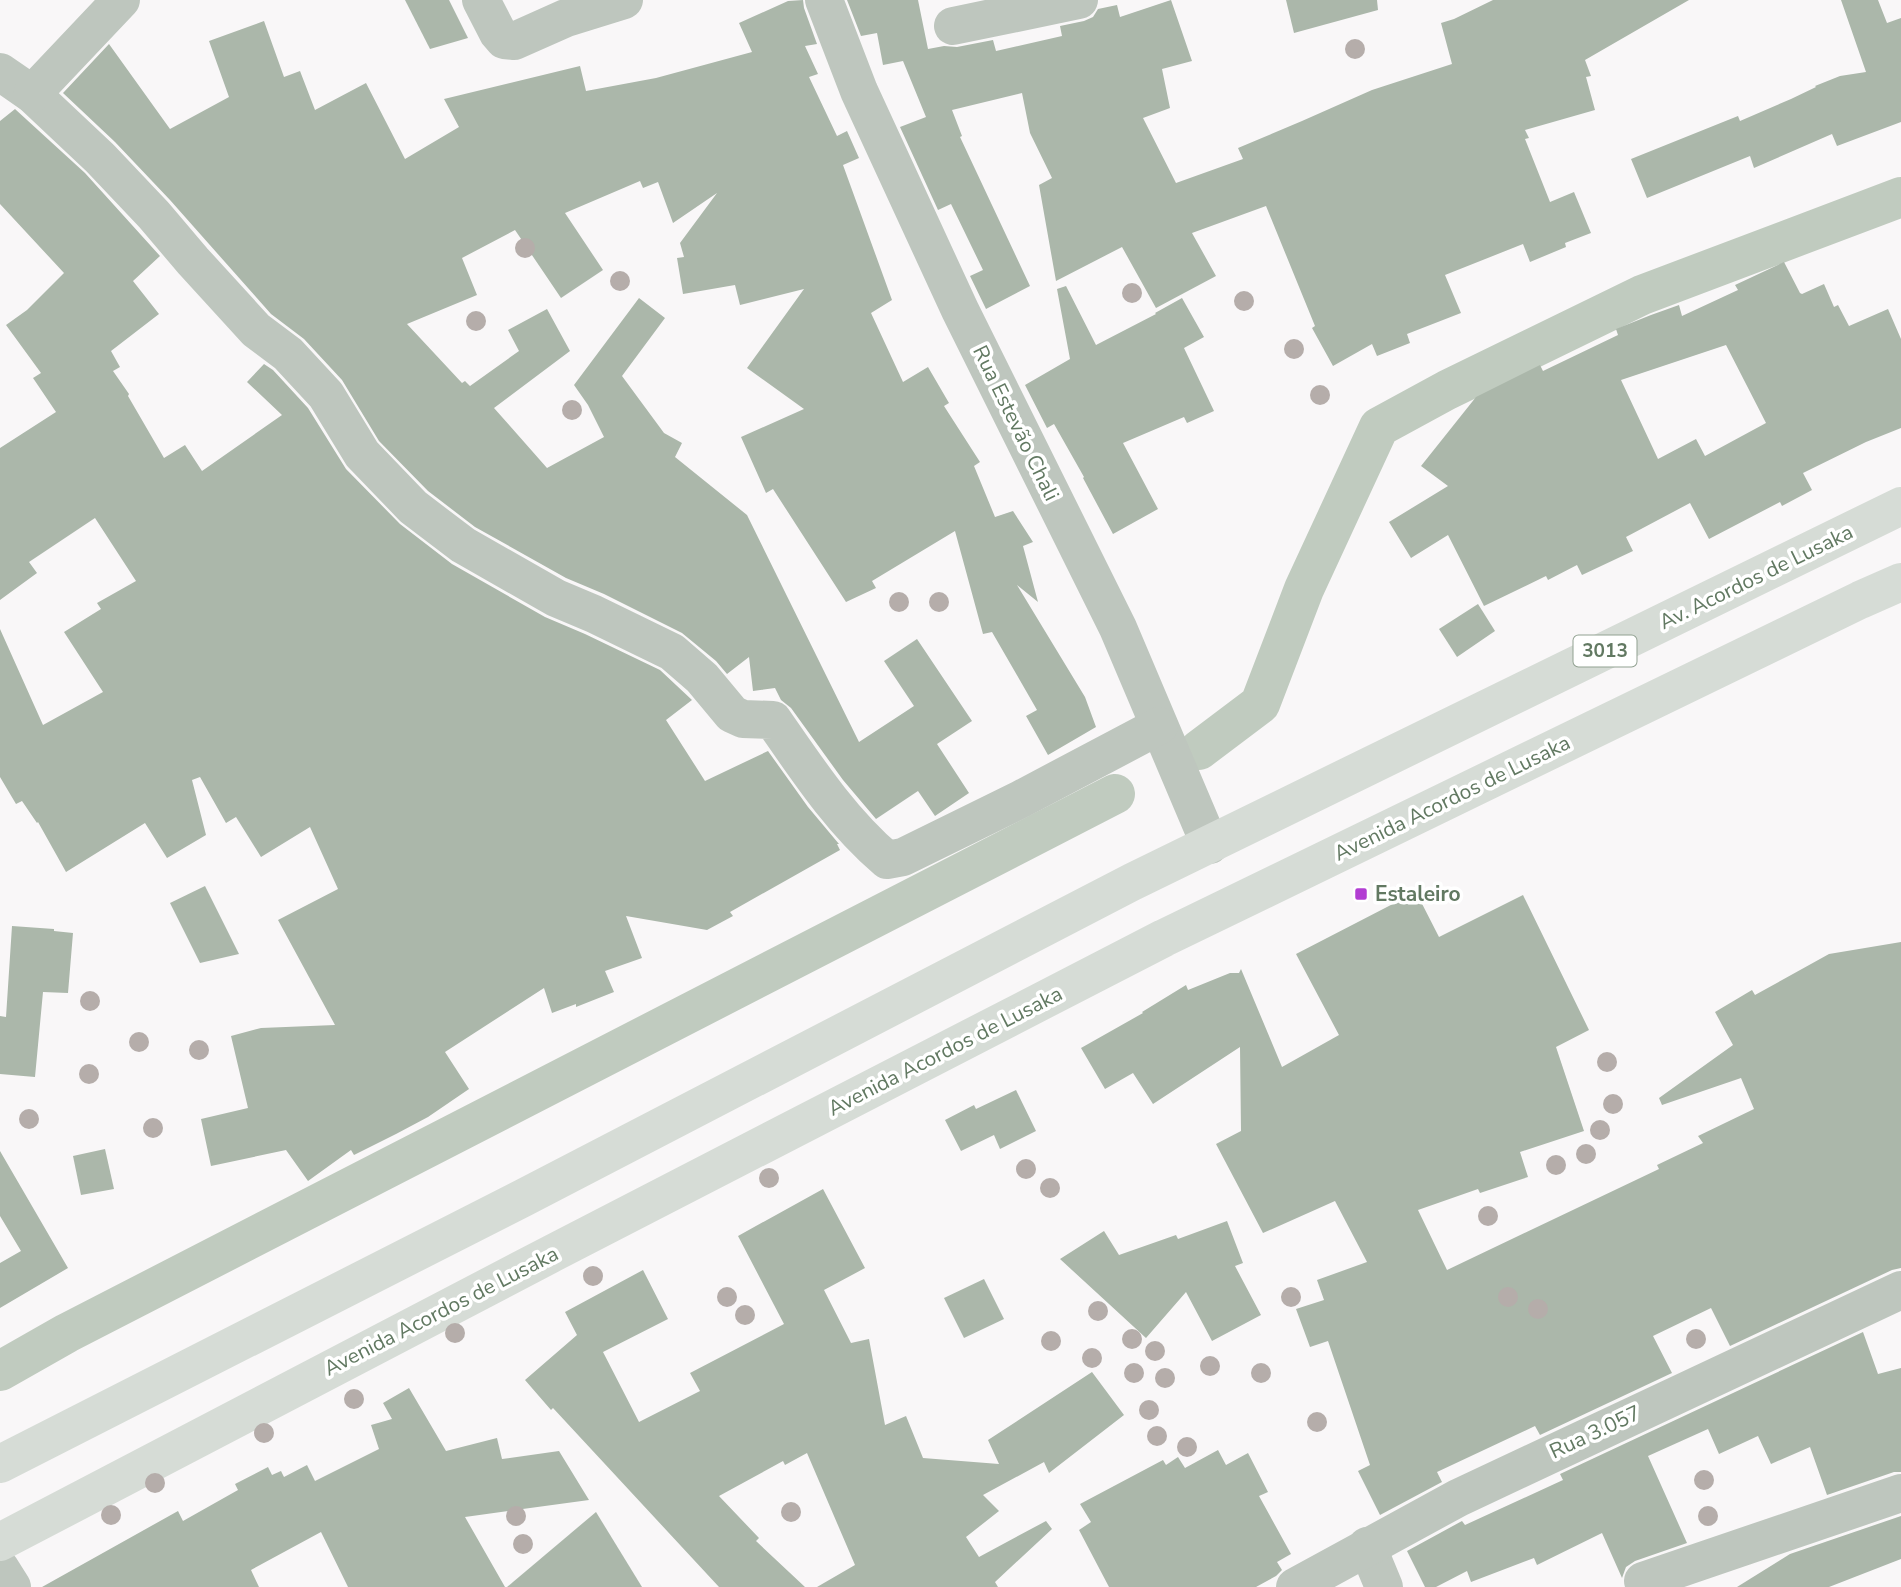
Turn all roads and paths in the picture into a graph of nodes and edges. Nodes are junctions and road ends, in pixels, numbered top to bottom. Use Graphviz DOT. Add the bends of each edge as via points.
graph roads {
  1 [pos="121,0"];
  2 [pos="481,0"];
  3 [pos="624,0"];
  4 [pos="824,0"];
  5 [pos="1079,0"];
  6 [pos="953,26"];
  7 [pos="0,72"];
  8 [pos="32,94"];
  9 [pos="1901,506"];
  10 [pos="1901,582"];
  11 [pos="1901,596"];
  12 [pos="1860,600"];
  13 [pos="1159,726"];
  14 [pos="1210,845"];
  15 [pos="1901,1290"];
  16 [pos="0,1464"];
  17 [pos="1901,1493"];
  18 [pos="0,1542"];
  19 [pos="1367,1546"];
  20 [pos="0,1568"];
  21 [pos="1643,1581"];
  22 [pos="12,1587"];
  23 [pos="1295,1587"];
  24 [pos="1384,1587"];
  1 -- 8 [label="street"];
  2 -- 3 [label="street" via="498,33 504,40 514,41"];
  4 -- 13 [label="street, Rua Estevão Chali" via="859,91 949,286 1118,628"];
  5 -- 6 [label="street"];
  7 -- 8 [label="street"];
  8 -- 13 [label="street" via="155,215 256,330 304,371 326,395 362,454 413,507 463,545 556,598 672,652 732,714 774,720 837,809 887,860 903,857 1021,799"];
  9 -- 14 [label="main road, Av. Acordos de Lusaka / 3013"];
  10 -- 12 [label="main road, Avenida Acordos de Lusaka"];
  11 -- 12 [label="main road"];
  12 -- 18 [label="main road, Avenida Acordos de Lusaka" via="1164,938"];
  13 -- 14 [label="street, Rua Estevão Chali"];
  14 -- 16 [label="main road"];
  15 -- 19 [label="street, Rua 3.057" via="1550,1453"];
  17 -- 21 [label="street"];
  19 -- 23 [label="street, Rua 3.057"];
  19 -- 24 [label="street"];
  20 -- 22 [label="street"];
}
